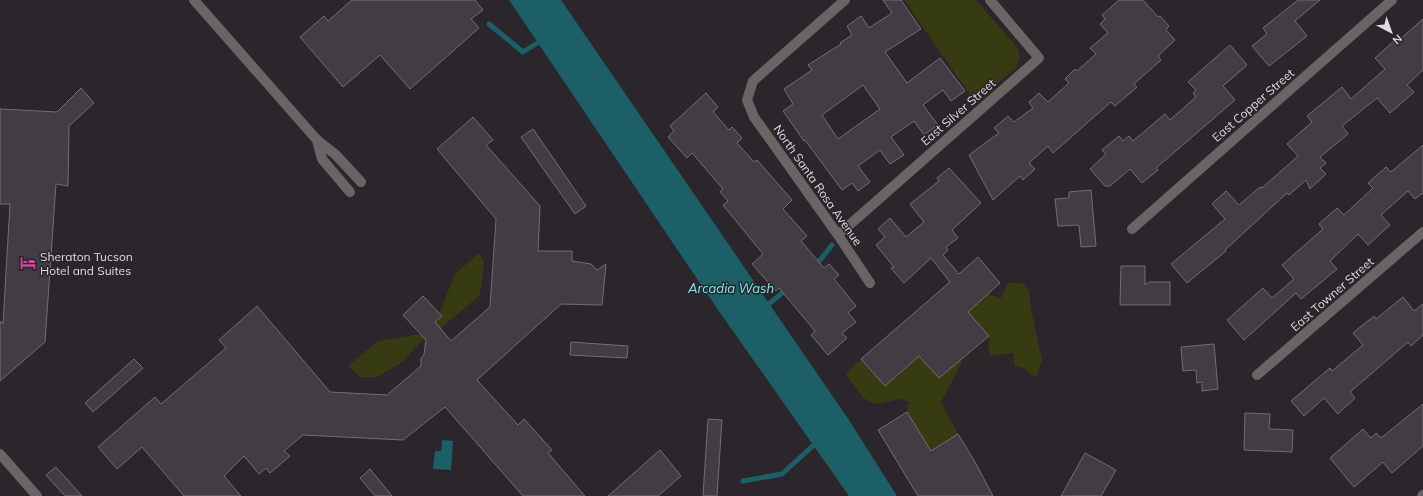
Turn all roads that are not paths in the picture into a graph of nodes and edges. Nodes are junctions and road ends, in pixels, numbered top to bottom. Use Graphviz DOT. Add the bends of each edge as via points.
graph roads {
  1 [pos="194,0"];
  2 [pos="845,0"];
  3 [pos="990,0"];
  4 [pos="1392,0"];
  5 [pos="317,140"];
  6 [pos="361,182"];
  7 [pos="350,192"];
  8 [pos="1132,229"];
  9 [pos="1423,232"];
  10 [pos="838,235"];
  11 [pos="870,283"];
  12 [pos="1258,375"];
  13 [pos="0,454"];
  14 [pos="37,496"];
  1 -- 5 [label="street"];
  2 -- 10 [label="street, North Santa Rosa Avenue" via="753,81 747,100 754,117"];
  3 -- 10 [label="street, East Silver Street" via="1039,58"];
  4 -- 8 [label="street, East Copper Street"];
  5 -- 6 [label="street" via="336,155"];
  5 -- 7 [label="street" via="322,159"];
  9 -- 12 [label="street, East Towner Street"];
  10 -- 11 [label="street, North Santa Rosa Avenue"];
  13 -- 14 [label="street"];
}
